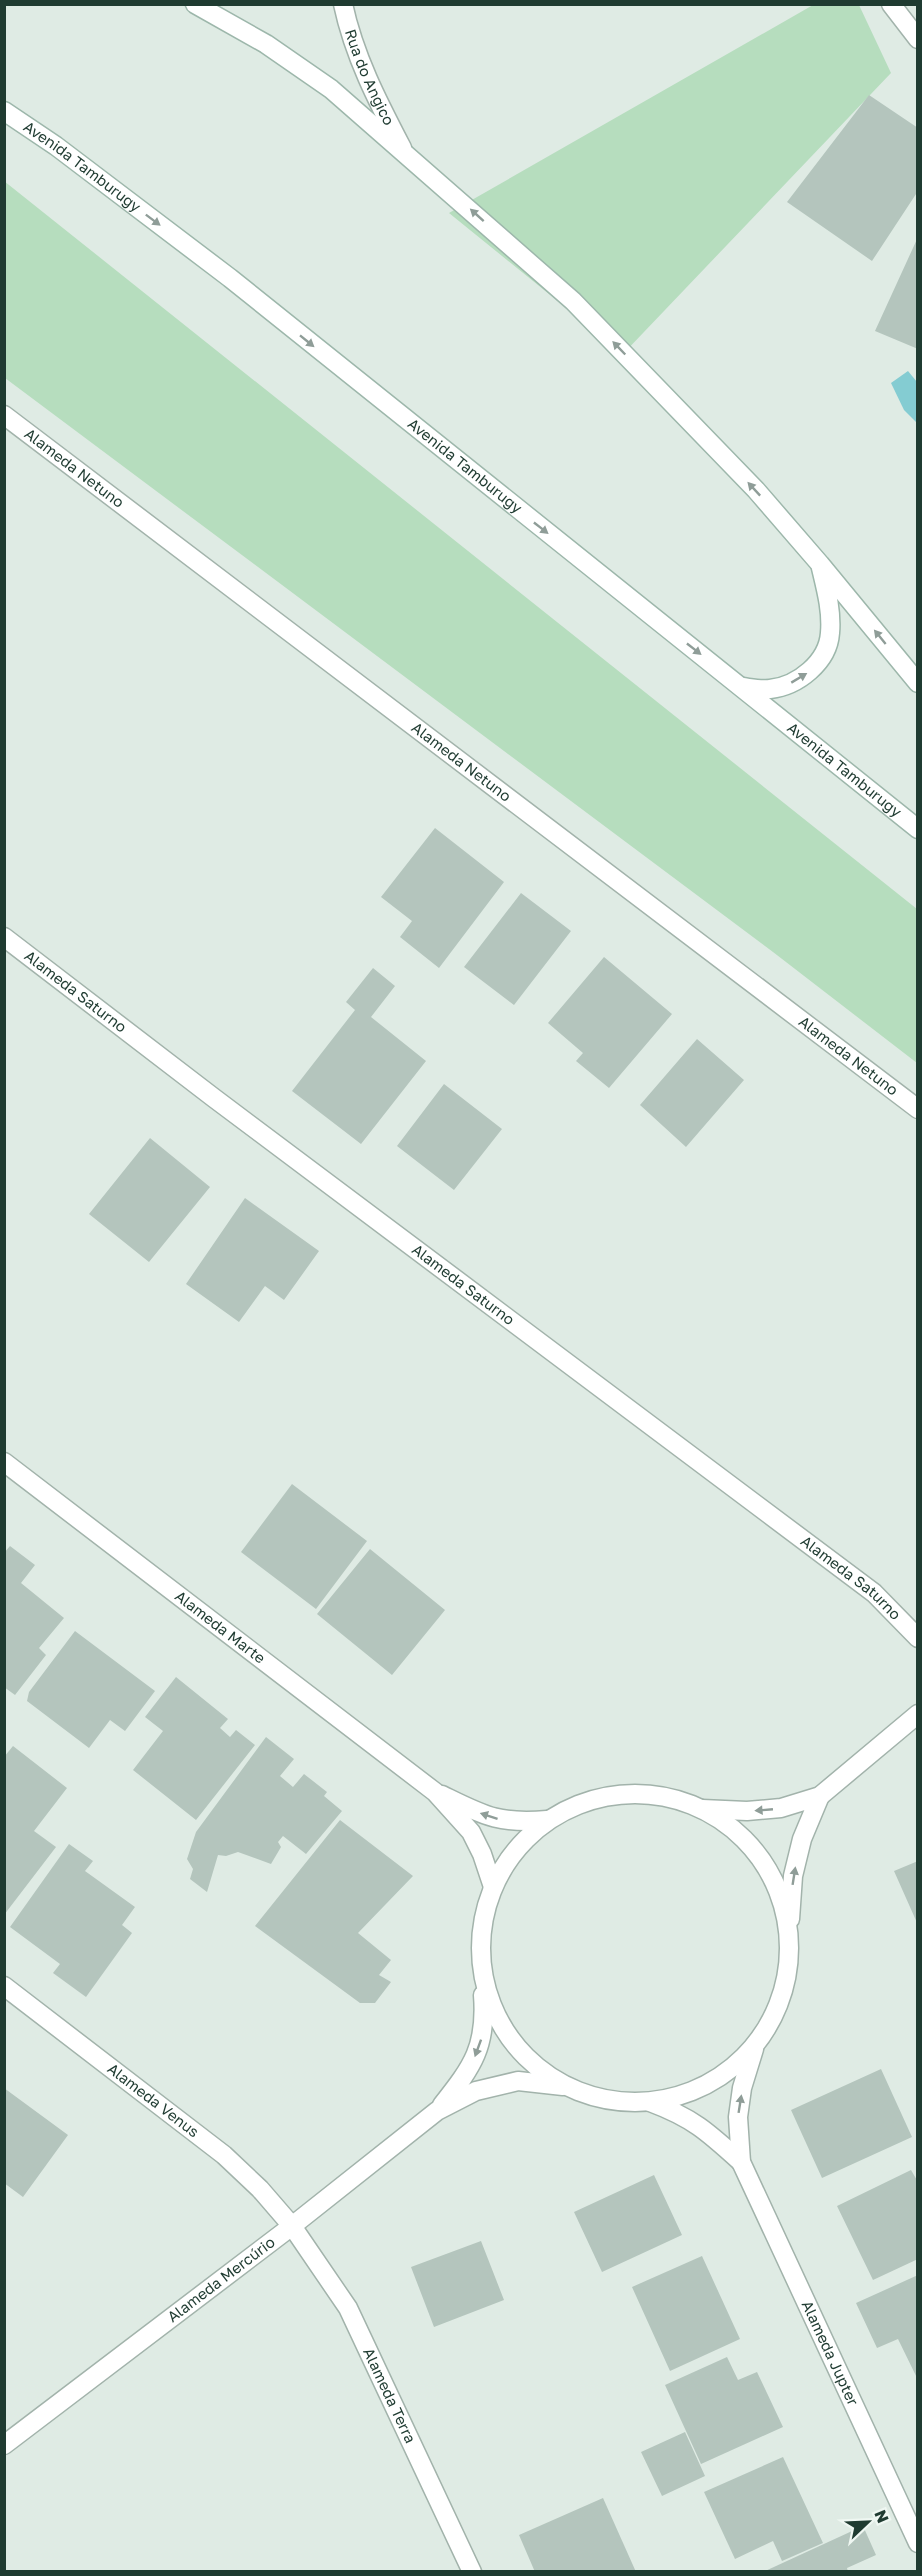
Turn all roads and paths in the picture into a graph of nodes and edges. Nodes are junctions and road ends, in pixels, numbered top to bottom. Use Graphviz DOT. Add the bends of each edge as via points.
graph roads {
  1 [pos="195,4"];
  2 [pos="343,4"];
  3 [pos="891,4"];
  4 [pos="918,39"];
  5 [pos="4,111"];
  6 [pos="402,148"];
  7 [pos="4,415"];
  8 [pos="820,564"];
  9 [pos="918,683"];
  10 [pos="742,687"];
  11 [pos="918,829"];
  12 [pos="4,937"];
  13 [pos="918,1109"];
  14 [pos="4,1462"];
  15 [pos="918,1638"];
  16 [pos="918,1714"];
  17 [pos="435,1792"];
  18 [pos="820,1796"];
  19 [pos="701,1808"];
  20 [pos="547,1820"];
  21 [pos="493,1887"];
  22 [pos="788,1934"];
  23 [pos="482,1970"];
  24 [pos="4,1986"];
  25 [pos="755,2046"];
  26 [pos="566,2086"];
  27 [pos="650,2102"];
  28 [pos="437,2111"];
  29 [pos="741,2162"];
  30 [pos="292,2226"];
  31 [pos="4,2445"];
  32 [pos="918,2543"];
  33 [pos="472,2571"];
  1 -- 6 [label="street" via="267,44 322,82"];
  2 -- 6 [label="street, Rua do Angico" via="348,30 373,93"];
  3 -- 4 [label="street"];
  5 -- 10 [label="street, Avenida Tamburugy, one-way" via="230,278"];
  8 -- 6 [label="street, one-way" via="756,490 573,301"];
  7 -- 13 [label="street, Alameda Netuno"];
  9 -- 8 [label="street, one-way"];
  10 -- 8 [label="street, one-way" via="770,689 791,683 823,655 830,634"];
  10 -- 11 [label="street, Avenida Tamburugy"];
  12 -- 15 [label="street, Alameda Saturno" via="874,1593"];
  14 -- 17 [label="street, Alameda Marte"];
  16 -- 18 [label="street"];
  20 -- 17 [label="street, Alameda Marte, one-way" via="515,1822 488,1817"];
  17 -- 21 [label="street, Alameda Marte" via="471,1832"];
  18 -- 19 [label="street, one-way" via="781,1808"];
  22 -- 18 [label="street, one-way" via="793,1876 802,1839"];
  19 -- 20 [label="street" via="662,1795 622,1793 582,1802"];
  19 -- 22 [label="street" via="734,1830 761,1859 779,1895"];
  20 -- 21 [label="street" via="515,1850"];
  21 -- 23 [label="street" via="482,1928"];
  22 -- 25 [label="street" via="787,1974 776,2012"];
  23 -- 26 [label="street" via="497,2017 525,2057"];
  23 -- 28 [label="street, Alameda Mercúrio, one-way" via="485,2016 481,2040 469,2070"];
  24 -- 30 [label="street, Alameda Venus" via="224,2155"];
  25 -- 27 [label="street" via="726,2073 690,2093"];
  29 -- 25 [label="street, Alameda Jupter, one-way" via="738,2117"];
  26 -- 27 [label="street" via="607,2100"];
  26 -- 28 [label="street, Alameda Mercúrio" via="518,2081 477,2091"];
  27 -- 29 [label="street, Alameda Jupter" via="703,2127"];
  28 -- 30 [label="street, Alameda Mercúrio"];
  29 -- 32 [label="street, Alameda Jupter"];
  30 -- 31 [label="street, Alameda Mercúrio"];
  30 -- 33 [label="street, Alameda Terra" via="348,2308"];
}
